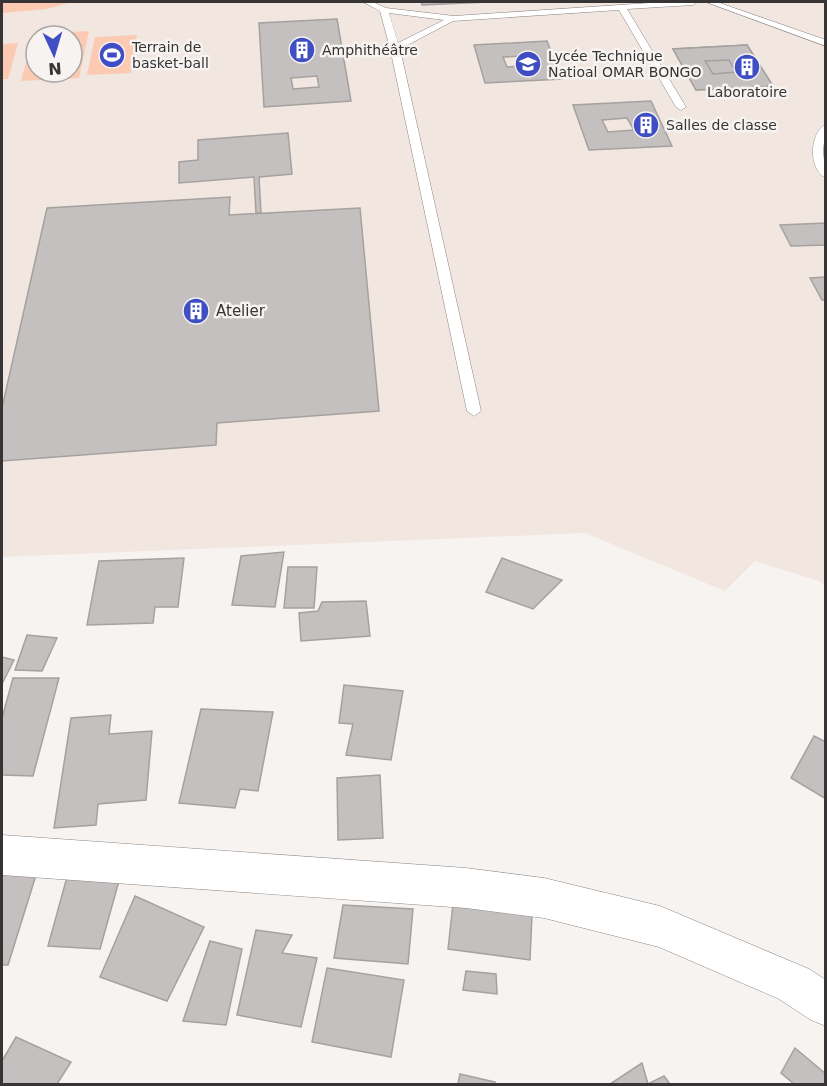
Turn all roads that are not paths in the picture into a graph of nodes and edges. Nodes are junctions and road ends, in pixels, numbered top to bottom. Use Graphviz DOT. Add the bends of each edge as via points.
graph roads {
  1 [pos="367,2"];
  2 [pos="693,2"];
  3 [pos="710,2"];
  4 [pos="622,8"];
  5 [pos="384,10"];
  6 [pos="454,19"];
  7 [pos="825,43"];
  8 [pos="395,48"];
  9 [pos="681,107"];
  10 [pos="825,127"];
  11 [pos="825,175"];
  12 [pos="474,411"];
  13 [pos="2,855"];
  14 [pos="825,1005"];
  1 -- 5 [label="lane"];
  2 -- 4 [label="lane"];
  3 -- 7 [label="lane"];
  4 -- 6 [label="lane"];
  4 -- 9 [label="lane"];
  5 -- 6 [label="lane"];
  5 -- 8 [label="lane"];
  6 -- 8 [label="lane"];
  8 -- 12 [label="lane"];
  10 -- 11 [label="lane" via="818,138 817,164"];
  13 -- 14 [label="street" via="466,888 544,898 660,927 794,984"];
}
